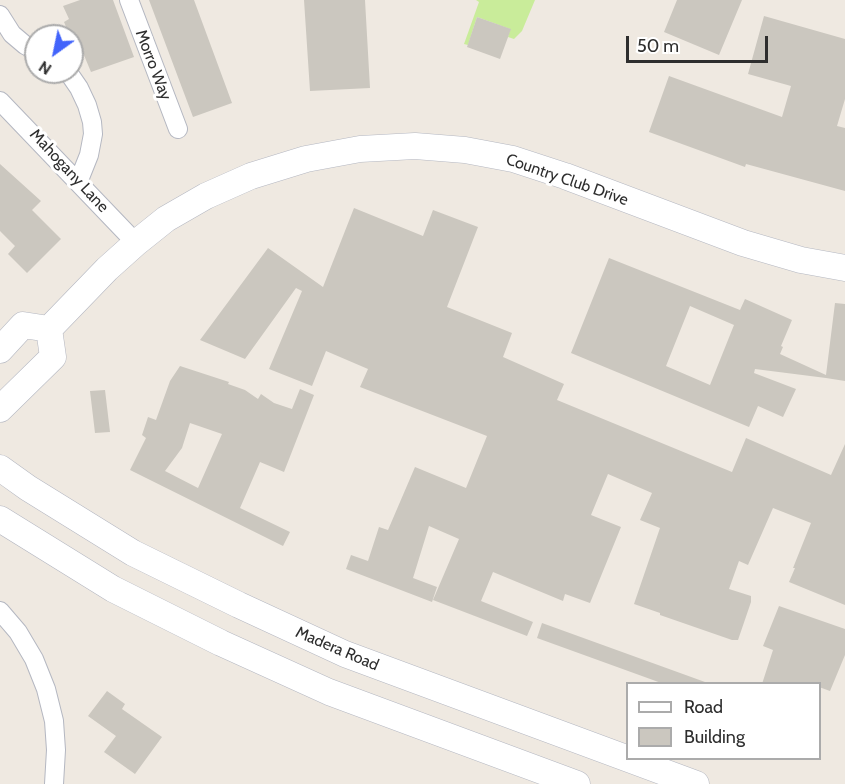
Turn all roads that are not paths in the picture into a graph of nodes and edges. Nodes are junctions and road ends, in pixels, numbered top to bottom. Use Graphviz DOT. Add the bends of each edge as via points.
graph roads {
  1 [pos="129,0"];
  2 [pos="0,15"];
  3 [pos="24,44"];
  4 [pos="76,84"];
  5 [pos="0,100"];
  6 [pos="178,129"];
  7 [pos="79,180"];
  8 [pos="136,243"];
  9 [pos="845,268"];
  10 [pos="49,329"];
  11 [pos="0,350"];
  12 [pos="0,409"];
  13 [pos="0,468"];
  14 [pos="0,519"];
  15 [pos="0,611"];
  16 [pos="626,758"];
  17 [pos="631,760"];
  18 [pos="54,784"];
  19 [pos="577,784"];
  20 [pos="696,784"];
  1 -- 6 [label="street, Morro Way"];
  2 -- 3 [label="street"];
  4 -- 7 [label="street" via="87,105 93,134"];
  5 -- 7 [label="street, Mahogany Lane"];
  7 -- 8 [label="street, Mahogany Lane"];
  8 -- 9 [label="main road, Country Club Drive" via="166,219 251,176 306,159 360,149 415,146 513,159 743,243"];
  8 -- 10 [label="main road, Country Club Drive"];
  10 -- 11 [label="main road" via="23,325"];
  10 -- 12 [label="main road" via="53,357"];
  13 -- 16 [label="main road, Madera Road" via="133,553 239,605 345,654"];
  14 -- 19 [label="main road" via="113,589 221,643 329,692"];
  15 -- 18 [label="street" via="34,659 46,689 55,731"];
  17 -- 20 [label="main road, Madera Road"];
}
